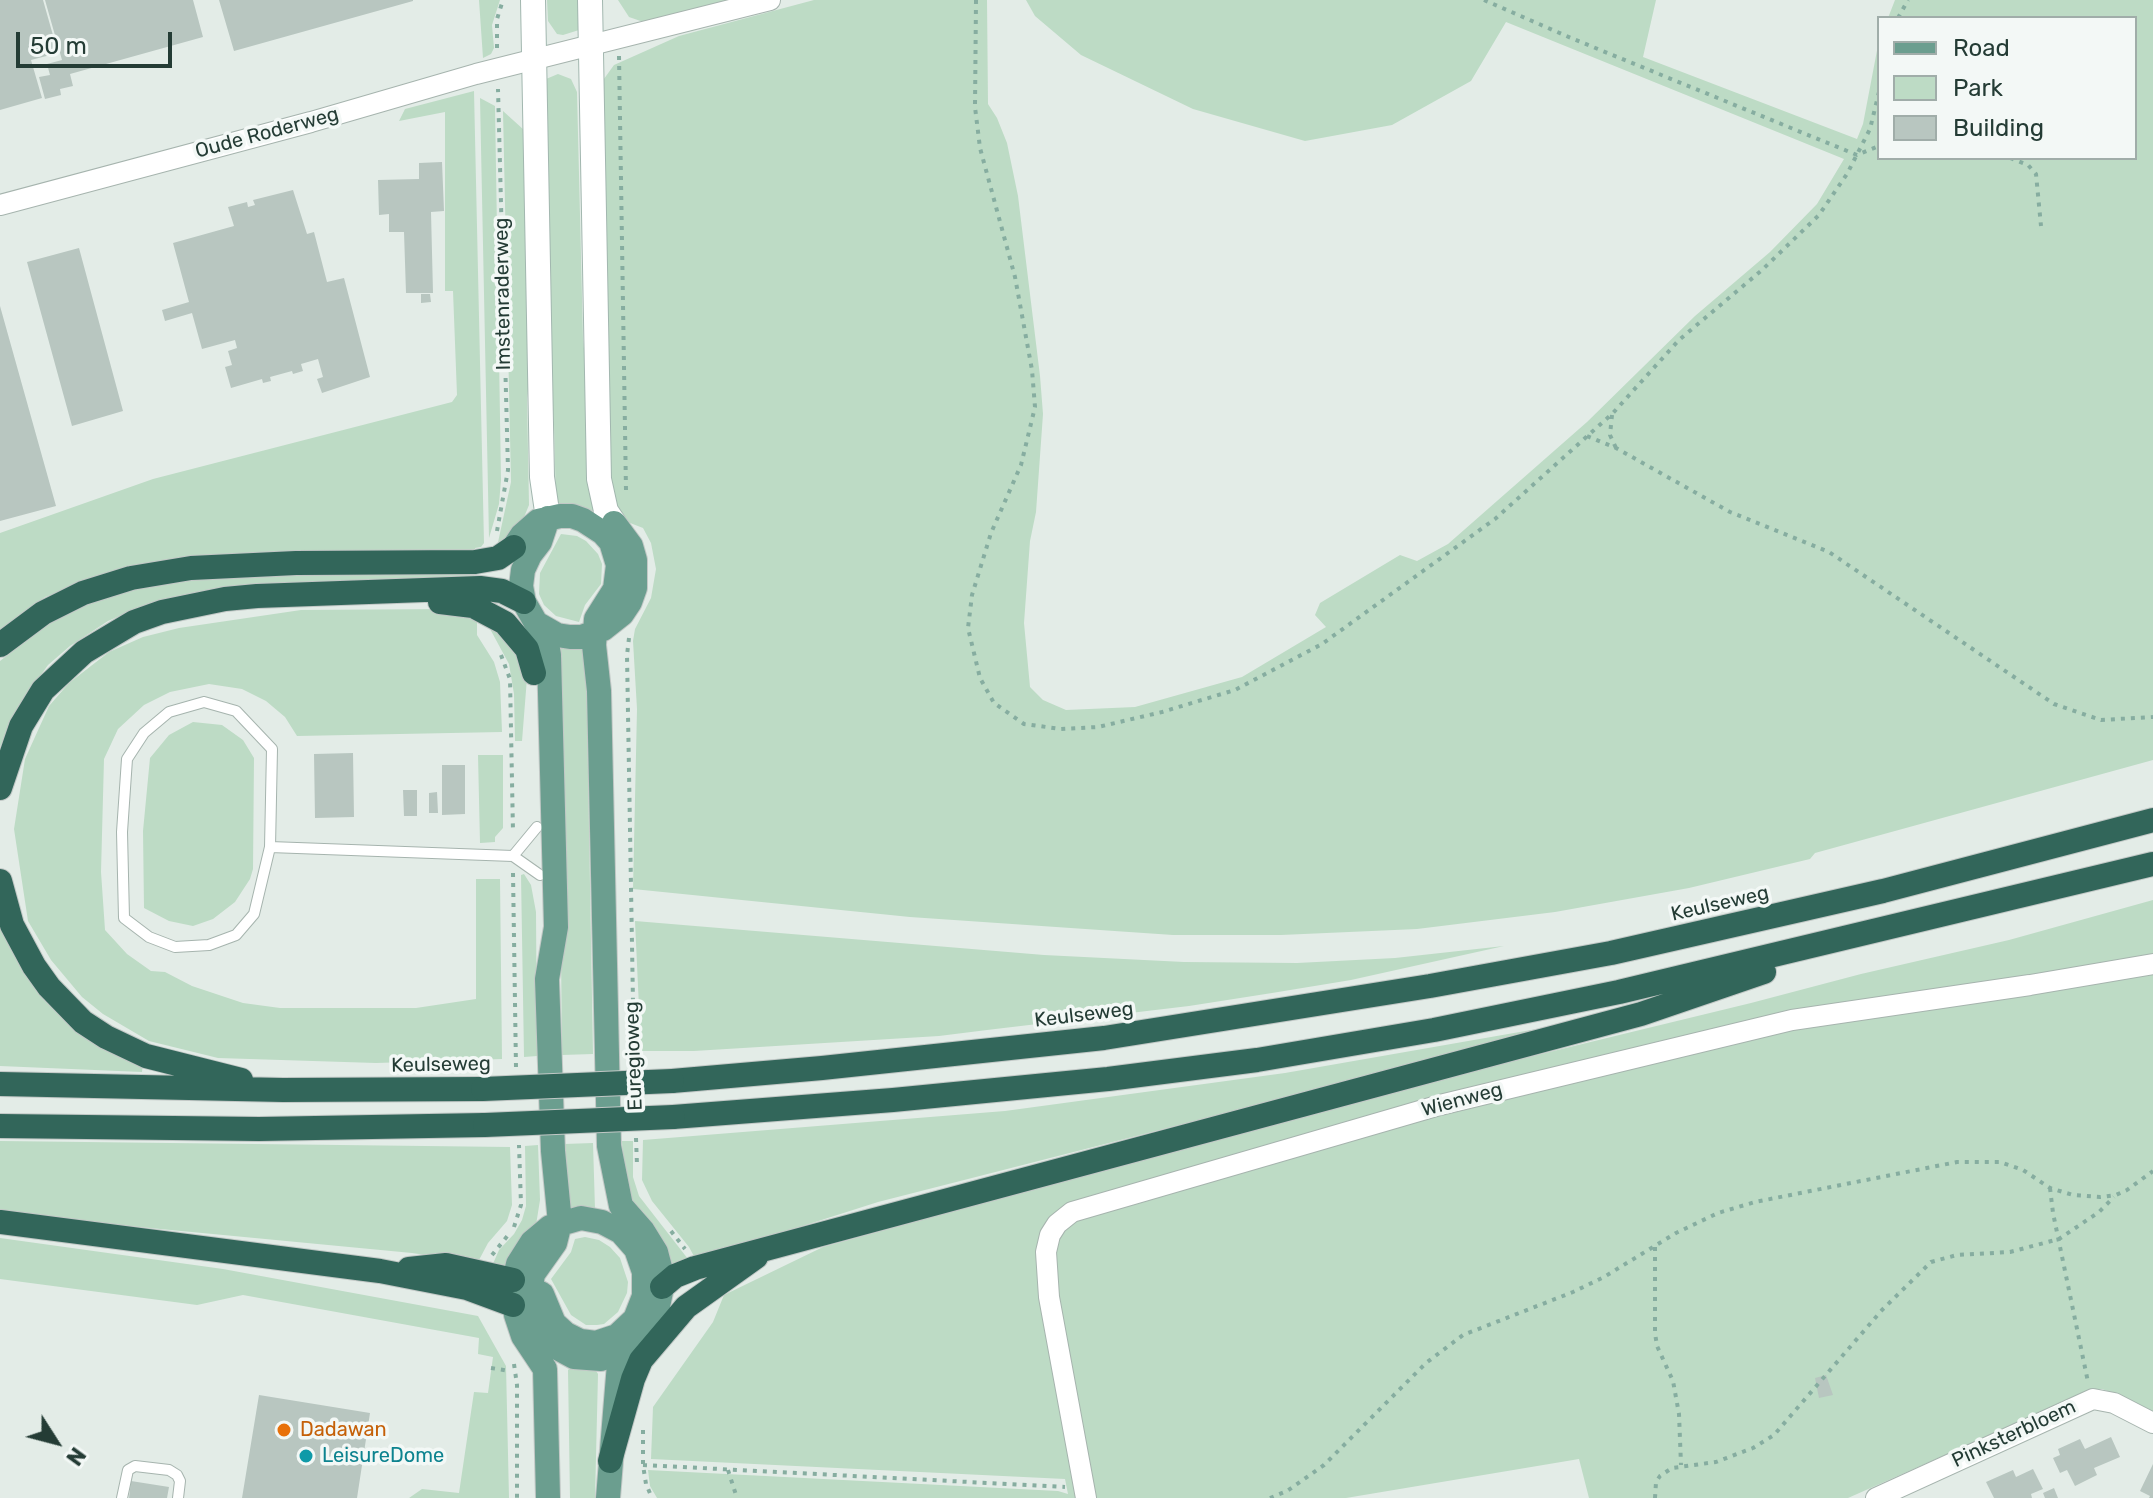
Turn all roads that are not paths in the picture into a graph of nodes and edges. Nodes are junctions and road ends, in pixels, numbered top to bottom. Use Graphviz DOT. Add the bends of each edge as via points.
graph roads {
  1 [pos="533,0"];
  2 [pos="590,0"];
  3 [pos="770,0"];
  4 [pos="592,45"];
  5 [pos="534,61"];
  6 [pos="0,205"];
  7 [pos="539,522"];
  8 [pos="614,523"];
  9 [pos="514,547"];
  10 [pos="408,590"];
  11 [pos="530,612"];
  12 [pos="612,629"];
  13 [pos="0,645"];
  14 [pos="534,673"];
  15 [pos="0,788"];
  16 [pos="2153,820"];
  17 [pos="537,827"];
  18 [pos="270,847"];
  19 [pos="513,856"];
  20 [pos="2153,864"];
  21 [pos="540,875"];
  22 [pos="0,881"];
  23 [pos="1907,925"];
  24 [pos="2153,964"];
  25 [pos="547,979"];
  26 [pos="0,1084"];
  27 [pos="283,1090"];
  28 [pos="0,1126"];
  29 [pos="0,1222"];
  30 [pos="623,1224"];
  31 [pos="551,1228"];
  32 [pos="768,1249"];
  33 [pos="380,1271"];
  34 [pos="521,1284"];
  35 [pos="662,1287"];
  36 [pos="521,1315"];
  37 [pos="541,1346"];
  38 [pos="612,1349"];
  39 [pos="2153,1423"];
  40 [pos="610,1461"];
  41 [pos="1085,1493"];
  42 [pos="122,1498"];
  43 [pos="178,1498"];
  44 [pos="548,1498"];
  45 [pos="564,1498"];
  46 [pos="608,1498"];
  47 [pos="1876,1498"];
  1 -- 5 [label="street, Imstenraderweg"];
  2 -- 4 [label="street"];
  3 -- 4 [label="street, Oude Roderweg"];
  4 -- 5 [label="street, Oude Roderweg"];
  4 -- 8 [label="street" via="599,479"];
  5 -- 6 [label="street, Oude Roderweg"];
  5 -- 7 [label="street, Imstenraderweg"];
  7 -- 9 [label="main road"];
  7 -- 11 [label="main road" via="540,542 523,570 521,586"];
  7 -- 12 [label="main road" via="560,516 583,520 603,533 618,565 615,589 596,619"];
  8 -- 12 [label="main road" via="631,546 636,574 630,602"];
  9 -- 13 [label="highway" via="475,562 296,563 191,568 131,578 43,613"];
  10 -- 11 [label="highway" via="491,589 513,595"];
  10 -- 14 [label="highway" via="432,602 473,606 505,623 527,649"];
  10 -- 15 [label="highway" via="225,599 134,622 84,652 43,690 21,726"];
  11 -- 12 [label="main road" via="557,635 582,637"];
  11 -- 25 [label="main road" via="549,655 556,927"];
  12 -- 30 [label="main road, Euregioweg" via="599,691 609,1146"];
  14 -- 17 [label="main road"];
  16 -- 27 [label="highway, Keulseweg, bridge" via="1883,891 1627,950 1104,1038 672,1081"];
  17 -- 19 [label="lane"];
  17 -- 21 [label="main road"];
  18 -- 18 [label="lane" via="254,914 236,935 209,945 175,947 149,937 124,918 127,759 144,733 169,712 204,702 236,711 272,749"];
  18 -- 19 [label="lane"];
  19 -- 21 [label="lane"];
  20 -- 23 [label="highway"];
  21 -- 25 [label="main road"];
  22 -- 27 [label="highway" via="12,925 34,966 83,1022 146,1056"];
  23 -- 28 [label="highway, bridge" via="1434,1030 1257,1060 988,1091 673,1117 485,1125"];
  23 -- 32 [label="highway" via="1641,1014"];
  24 -- 41 [label="street, Wienweg" via="1792,1020 1440,1105 1072,1212 1050,1235 1046,1252 1049,1297"];
  25 -- 31 [label="main road" via="553,1151 546,1221"];
  26 -- 27 [label="highway, Keulseweg"];
  29 -- 33 [label="highway"];
  30 -- 31 [label="main road" via="570,1219"];
  30 -- 35 [label="main road" via="656,1252"];
  30 -- 38 [label="main road" via="641,1260 645,1284 641,1308"];
  31 -- 34 [label="main road" via="524,1252"];
  32 -- 35 [label="highway" via="695,1268"];
  32 -- 40 [label="highway" via="686,1307 641,1360"];
  33 -- 34 [label="highway" via="446,1265"];
  33 -- 36 [label="highway" via="441,1295"];
  34 -- 36 [label="main road"];
  34 -- 38 [label="main road" via="542,1294 554,1323 566,1334"];
  35 -- 38 [label="main road" via="652,1322"];
  36 -- 37 [label="main road"];
  37 -- 38 [label="main road" via="574,1357"];
  37 -- 44 [label="main road"];
  37 -- 45 [label="main road" via="560,1362 563,1375"];
  38 -- 40 [label="main road" via="619,1364"];
  39 -- 47 [label="street, Pinksterbloem" via="2114,1403 2093,1399"];
  40 -- 46 [label="main road"];
  42 -- 43 [label="lane" via="128,1470 135,1466 177,1475"];
}
